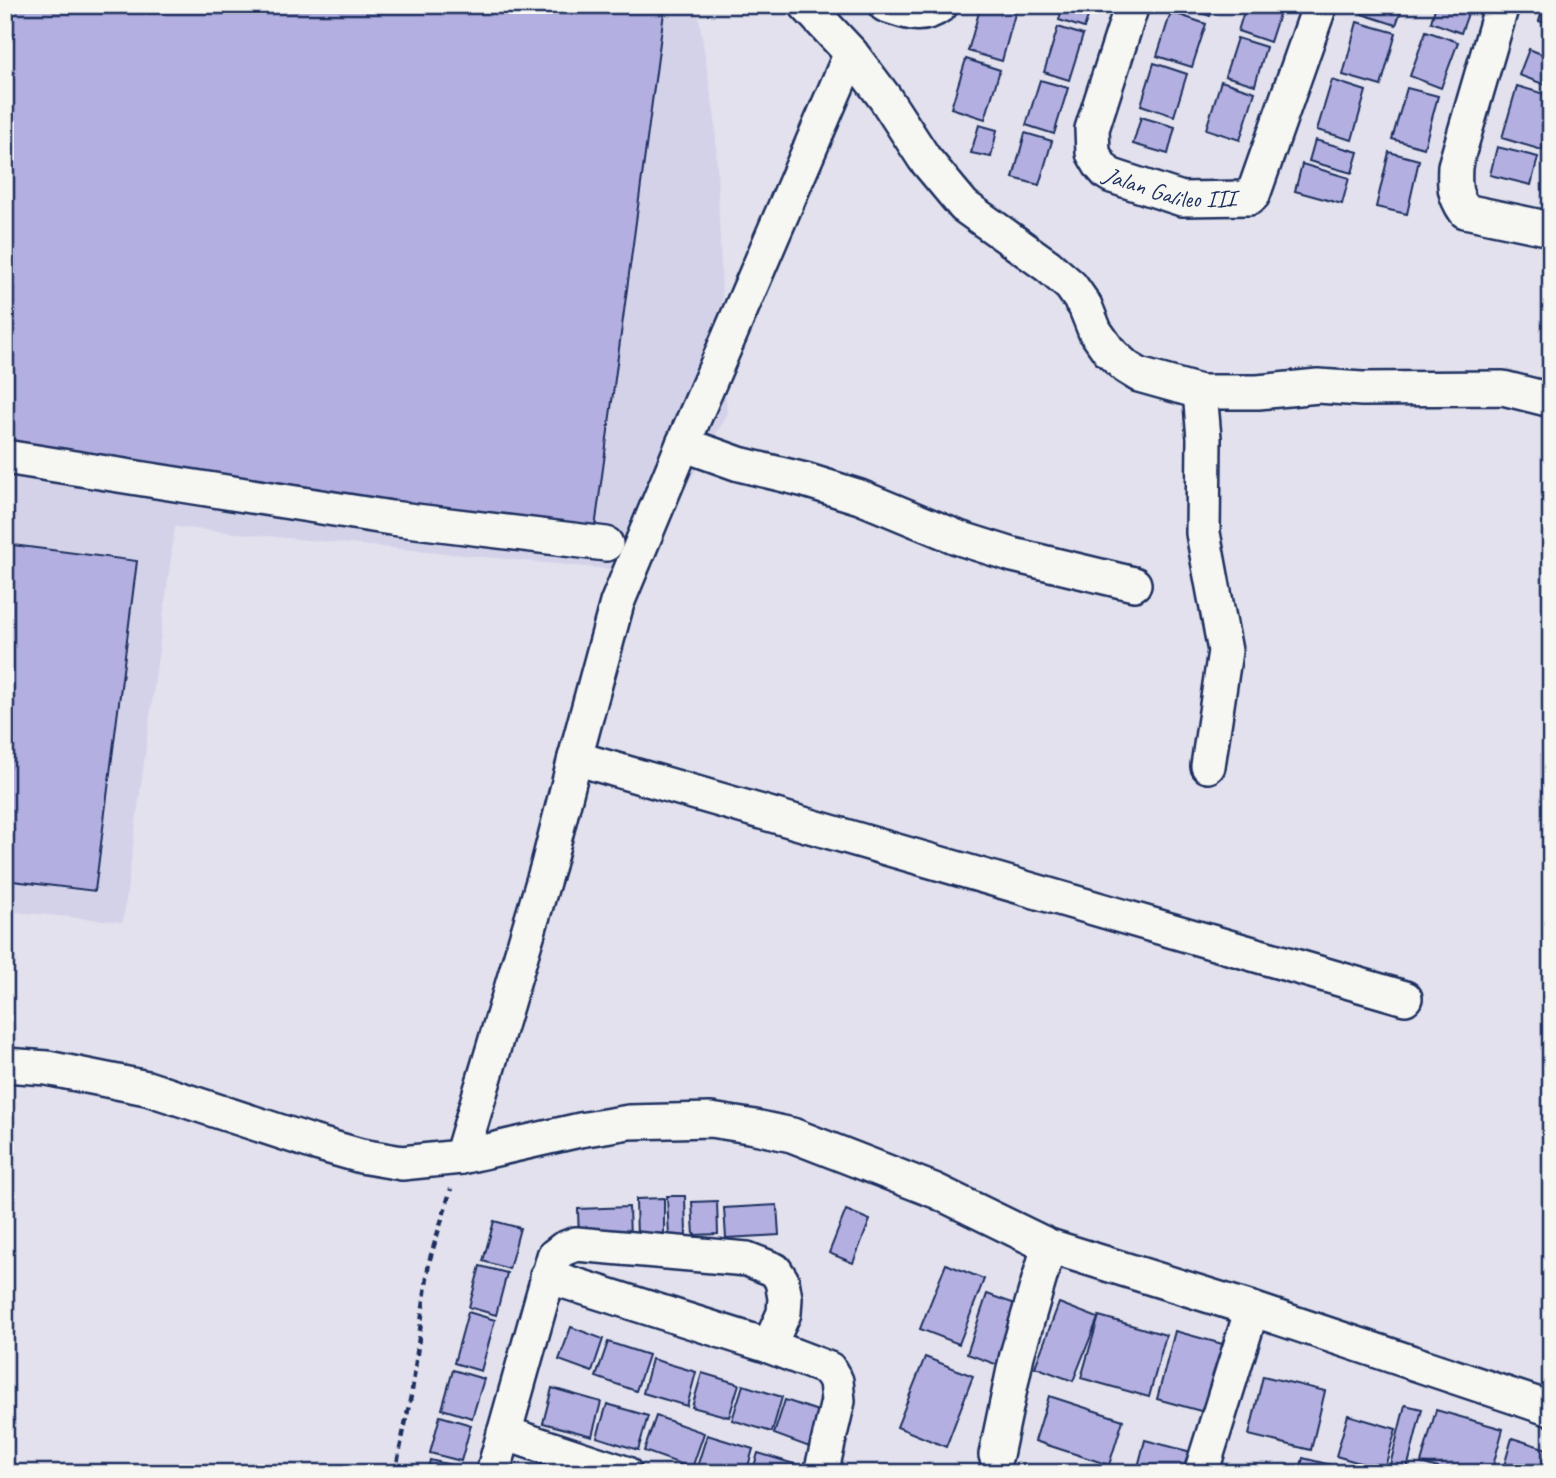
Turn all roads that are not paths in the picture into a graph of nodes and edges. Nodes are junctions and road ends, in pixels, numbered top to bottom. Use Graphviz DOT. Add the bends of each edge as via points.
graph roads {
  1 [pos="806,5"];
  2 [pos="885,5"];
  3 [pos="941,5"];
  4 [pos="1132,5"];
  5 [pos="1320,5"];
  6 [pos="1502,5"];
  7 [pos="851,52"];
  8 [pos="1551,229"];
  9 [pos="1200,392"];
  10 [pos="1551,400"];
  11 [pos="683,444"];
  12 [pos="5,457"];
  13 [pos="606,544"];
  14 [pos="1134,584"];
  15 [pos="575,758"];
  16 [pos="1208,766"];
  17 [pos="1405,998"];
  18 [pos="5,1065"];
  19 [pos="461,1157"];
  20 [pos="1049,1246"];
  21 [pos="547,1276"];
  22 [pos="1252,1309"];
  23 [pos="769,1346"];
  24 [pos="1551,1409"];
  25 [pos="503,1433"];
  26 [pos="996,1455"];
  27 [pos="493,1473"];
  28 [pos="625,1473"];
  29 [pos="821,1473"];
  30 [pos="1201,1473"];
  1 -- 7 [label="street"];
  2 -- 3 [label="street" via="918,15"];
  4 -- 5 [label="street, Jalan Galileo III" via="1092,129 1093,153 1112,176 1182,199 1253,195"];
  6 -- 8 [label="street" via="1455,166 1454,187 1465,211"];
  7 -- 9 [label="street" via="941,181 964,206 1071,286 1086,306 1095,331 1120,362 1139,375"];
  7 -- 11 [label="street"];
  9 -- 10 [label="street" via="1318,386 1503,388"];
  9 -- 16 [label="street" via="1203,533 1225,650"];
  11 -- 14 [label="street" via="860,497 1002,552"];
  11 -- 15 [label="street" via="617,603"];
  12 -- 13 [label="street" via="391,518"];
  15 -- 17 [label="street"];
  15 -- 19 [label="street"];
  18 -- 19 [label="street" via="47,1068 148,1088 361,1156 402,1163"];
  19 -- 20 [label="street" via="629,1122 711,1120 807,1139 936,1191"];
  20 -- 22 [label="street"];
  20 -- 26 [label="street" via="1017,1355"];
  21 -- 23 [label="street"];
  21 -- 23 [label="street" via="554,1256 576,1244 747,1259 775,1270 782,1282 784,1314"];
  21 -- 25 [label="street"];
  22 -- 24 [label="street"];
  22 -- 30 [label="street"];
  23 -- 29 [label="street" via="828,1369 836,1381 838,1401"];
  25 -- 27 [label="street"];
  25 -- 28 [label="street"];
}
